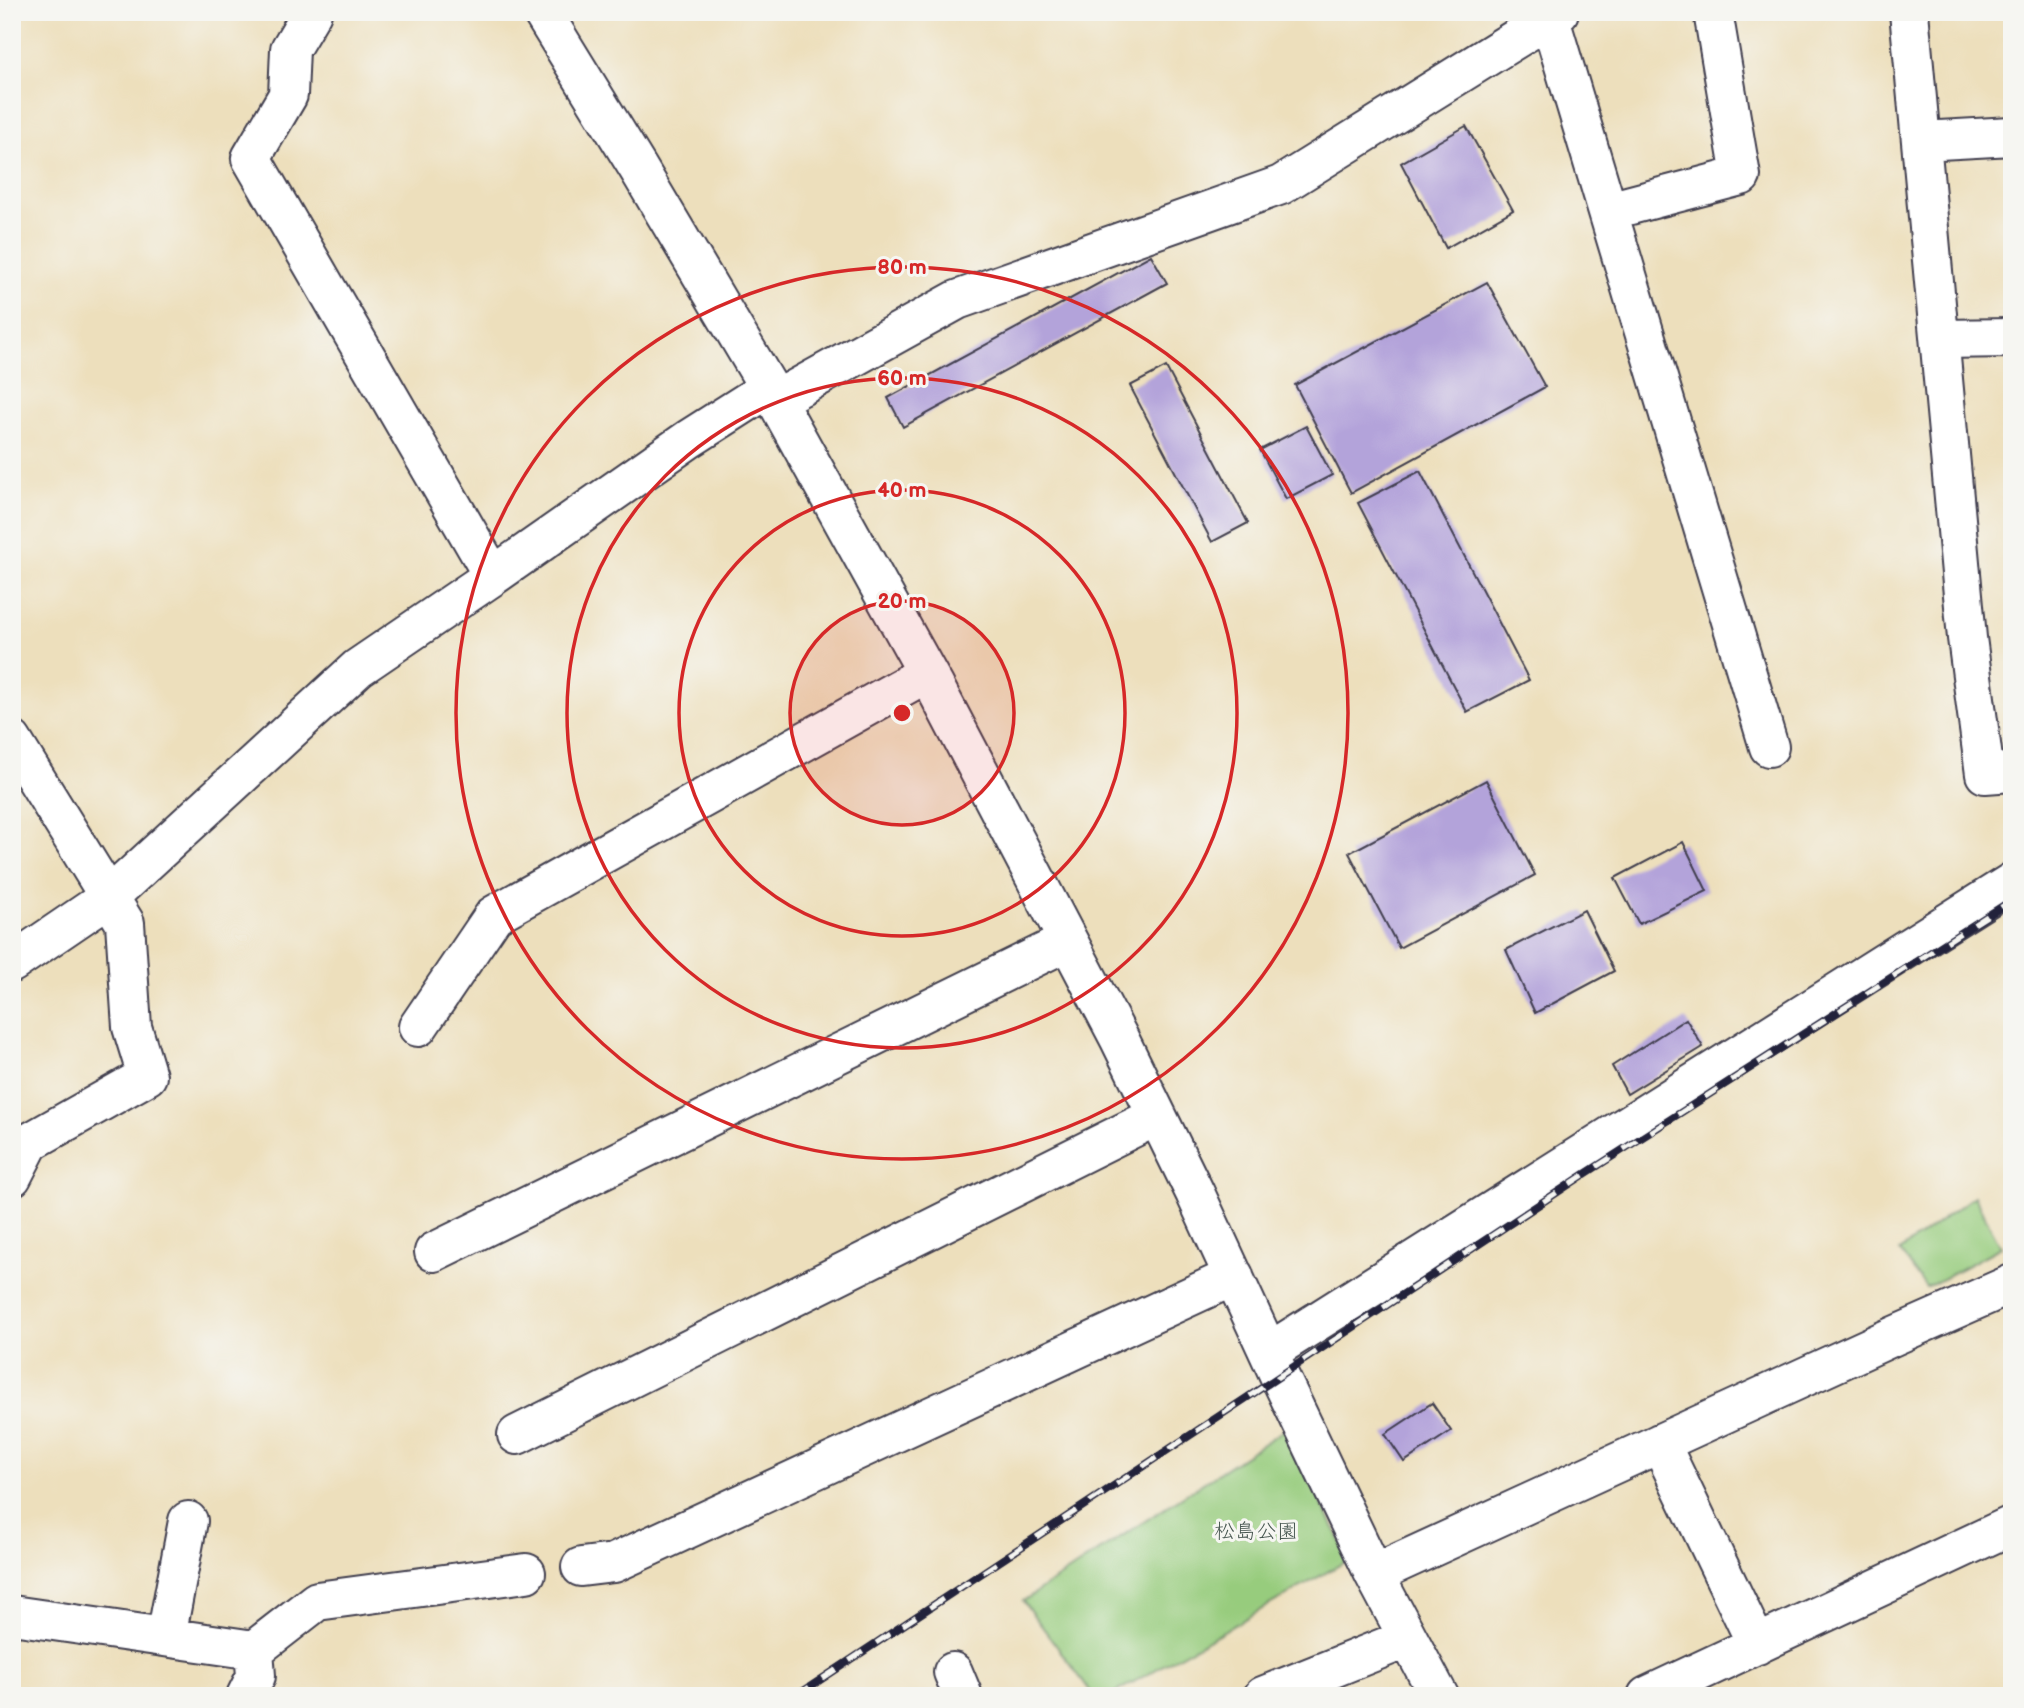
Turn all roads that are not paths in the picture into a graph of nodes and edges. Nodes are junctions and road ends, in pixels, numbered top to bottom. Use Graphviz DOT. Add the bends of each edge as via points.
graph roads {
  1 [pos="312,12"];
  2 [pos="542,12"];
  3 [pos="1713,12"];
  4 [pos="1909,12"];
  5 [pos="1554,16"];
  6 [pos="2012,136"];
  7 [pos="1921,141"];
  8 [pos="1608,211"];
  9 [pos="2012,338"];
  10 [pos="1940,339"];
  11 [pos="772,394"];
  12 [pos="493,576"];
  13 [pos="927,673"];
  14 [pos="12,740"];
  15 [pos="1769,747"];
  16 [pos="2012,772"];
  17 [pos="2012,882"];
  18 [pos="109,897"];
  19 [pos="1068,941"];
  20 [pos="12,962"];
  21 [pos="418,1027"];
  22 [pos="1157,1116"];
  23 [pos="12,1177"];
  24 [pos="434,1252"];
  25 [pos="1234,1276"];
  26 [pos="2012,1284"];
  27 [pos="1269,1352"];
  28 [pos="517,1435"];
  29 [pos="1660,1443"];
  30 [pos="188,1521"];
  31 [pos="2012,1525"];
  32 [pos="581,1567"];
  33 [pos="526,1573"];
  34 [pos="1374,1574"];
  35 [pos="12,1615"];
  36 [pos="166,1637"];
  37 [pos="1408,1638"];
  38 [pos="1756,1644"];
  39 [pos="254,1650"];
  40 [pos="246,1696"];
  41 [pos="1263,1696"];
  42 [pos="1438,1696"];
  43 [pos="1647,1696"];
  1 -- 12 [label="street" via="290,49 288,95 251,158"];
  2 -- 11 [label="street"];
  3 -- 8 [label="street" via="1741,176"];
  4 -- 7 [label="street"];
  5 -- 8 [label="street"];
  5 -- 11 [label="street" via="1280,185 957,300"];
  6 -- 7 [label="street"];
  7 -- 10 [label="street"];
  8 -- 15 [label="street"];
  9 -- 10 [label="street"];
  10 -- 16 [label="street" via="1967,638 1985,774"];
  11 -- 12 [label="street" via="689,439"];
  11 -- 13 [label="street"];
  12 -- 18 [label="street" via="358,668"];
  13 -- 19 [label="street"];
  13 -- 21 [label="street" via="494,915"];
  14 -- 18 [label="street"];
  17 -- 27 [label="street"];
  18 -- 20 [label="street"];
  18 -- 23 [label="street" via="125,923 132,1027 147,1076 30,1142"];
  19 -- 22 [label="street"];
  19 -- 24 [label="street"];
  22 -- 25 [label="street"];
  22 -- 28 [label="street"];
  25 -- 27 [label="street"];
  25 -- 32 [label="street" via="614,1563"];
  26 -- 29 [label="street"];
  27 -- 34 [label="street"];
  29 -- 34 [label="street"];
  29 -- 38 [label="street"];
  30 -- 36 [label="street"];
  31 -- 38 [label="street"];
  33 -- 39 [label="street" via="317,1601"];
  34 -- 37 [label="street"];
  35 -- 36 [label="street"];
  36 -- 39 [label="street"];
  37 -- 41 [label="street"];
  37 -- 42 [label="street"];
  38 -- 43 [label="street"];
  39 -- 40 [label="street" via="256,1676"];
}
